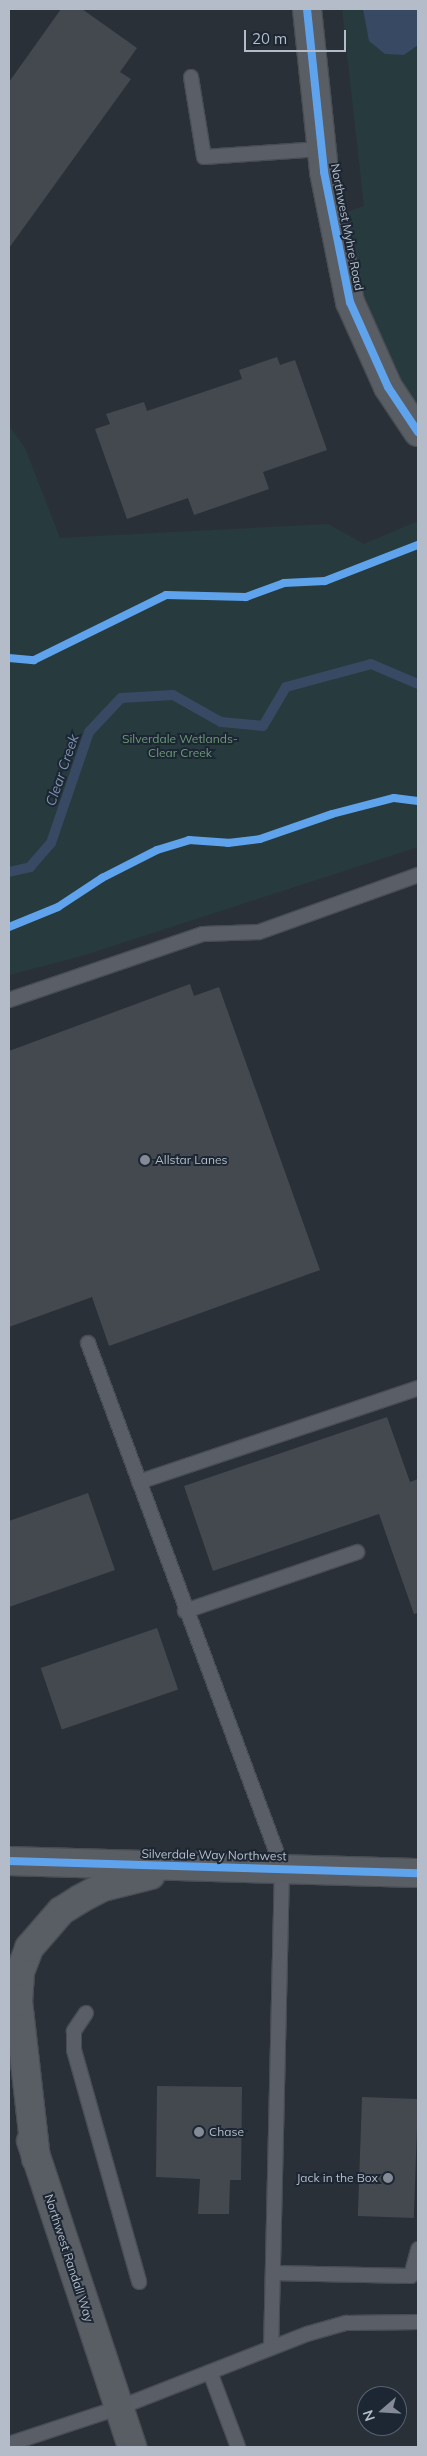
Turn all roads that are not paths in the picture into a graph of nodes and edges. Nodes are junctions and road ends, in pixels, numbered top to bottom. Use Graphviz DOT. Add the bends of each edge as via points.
graph roads {
  1 [pos="307,9"];
  2 [pos="191,77"];
  3 [pos="321,149"];
  4 [pos="418,432"];
  5 [pos="418,874"];
  6 [pos="9,1000"];
  7 [pos="88,1344"];
  8 [pos="418,1388"];
  9 [pos="139,1482"];
  10 [pos="357,1552"];
  11 [pos="185,1611"];
  12 [pos="9,1862"];
  13 [pos="199,1866"];
  14 [pos="282,1867"];
  15 [pos="418,1873"];
  16 [pos="86,2013"];
  17 [pos="9,2068"];
  18 [pos="36,2159"];
  19 [pos="418,2249"];
  20 [pos="273,2273"];
  21 [pos="140,2282"];
  22 [pos="418,2322"];
  23 [pos="271,2348"];
  24 [pos="210,2372"];
  25 [pos="118,2408"];
  26 [pos="9,2444"];
  27 [pos="132,2447"];
  28 [pos="238,2447"];
  1 -- 3 [label="street, Northwest Myhre Road"];
  2 -- 3 [label="lane" via="204,157"];
  3 -- 4 [label="street, Northwest Myhre Road" via="335,237 353,310 388,387"];
  5 -- 6 [label="lane" via="259,932 203,934"];
  7 -- 9 [label="lane"];
  8 -- 9 [label="lane"];
  9 -- 11 [label="lane"];
  10 -- 11 [label="lane"];
  11 -- 14 [label="lane"];
  12 -- 13 [label="street, Silverdale Way Northwest"];
  13 -- 14 [label="street, Silverdale Way Northwest"];
  13 -- 18 [label="street" via="103,1887 61,1911 29,1948 20,1972 18,2002"];
  14 -- 15 [label="street, Silverdale Way Northwest"];
  14 -- 20 [label="lane"];
  16 -- 21 [label="lane" via="74,2031 74,2050"];
  17 -- 18 [label="street, Northwest Randall Way"];
  18 -- 25 [label="street, Northwest Randall Way"];
  19 -- 20 [label="lane" via="411,2276"];
  20 -- 23 [label="lane"];
  22 -- 23 [label="lane" via="346,2323"];
  23 -- 24 [label="lane"];
  24 -- 25 [label="lane"];
  24 -- 28 [label="lane"];
  25 -- 26 [label="lane"];
  25 -- 27 [label="street, Northwest Randall Way"];
}
